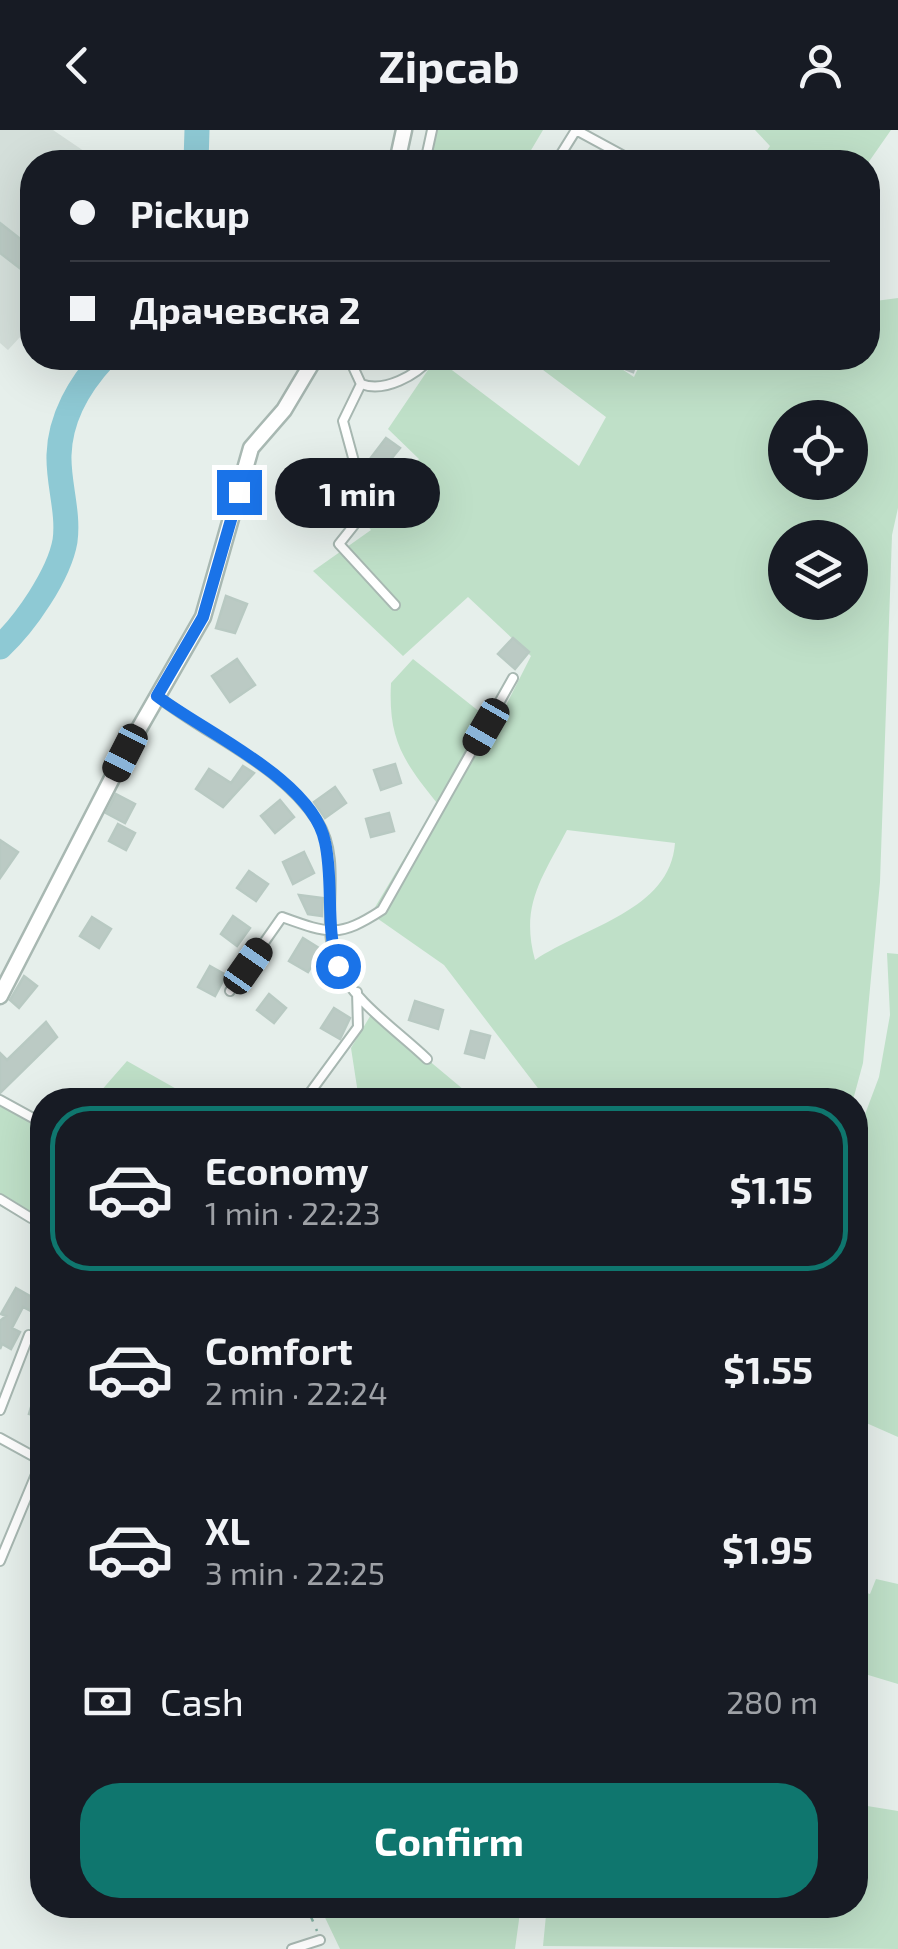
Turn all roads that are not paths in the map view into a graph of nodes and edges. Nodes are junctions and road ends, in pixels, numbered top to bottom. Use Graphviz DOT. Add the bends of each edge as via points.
graph roads {
  1 [pos="576,130"];
  2 [pos="613,150"];
  3 [pos="308,370"];
  4 [pos="355,370"];
  5 [pos="418,370"];
  6 [pos="361,384"];
  7 [pos="395,606"];
  8 [pos="513,678"];
  9 [pos="157,696"];
  10 [pos="334,934"];
  11 [pos="230,991"];
  12 [pos="357,992"];
  13 [pos="0,996"];
  14 [pos="427,1059"];
  15 [pos="313,1088"];
  16 [pos="0,1100"];
  17 [pos="30,1116"];
  18 [pos="0,1199"];
  19 [pos="30,1218"];
  20 [pos="29,1334"];
  21 [pos="0,1410"];
  22 [pos="0,1438"];
  23 [pos="30,1454"];
  24 [pos="30,1489"];
  25 [pos="0,1560"];
  26 [pos="320,1940"];
  27 [pos="292,1949"];
  1 -- 2 [label="lane"];
  3 -- 9 [label="street" via="251,448 203,617"];
  4 -- 6 [label="lane"];
  5 -- 6 [label="lane" via="371,388"];
  6 -- 7 [label="lane" via="343,420 355,464 342,490 366,510 339,544"];
  8 -- 10 [label="lane" via="382,910"];
  9 -- 10 [label="lane" via="237,746 316,820 326,844"];
  9 -- 13 [label="street"];
  10 -- 11 [label="lane" via="282,917"];
  10 -- 12 [label="lane" via="338,966"];
  12 -- 14 [label="lane"];
  12 -- 15 [label="lane" via="358,1028"];
  16 -- 17 [label="lane"];
  18 -- 19 [label="lane"];
  20 -- 21 [label="lane"];
  22 -- 23 [label="lane"];
  24 -- 25 [label="lane"];
  26 -- 27 [label="lane"];
}
